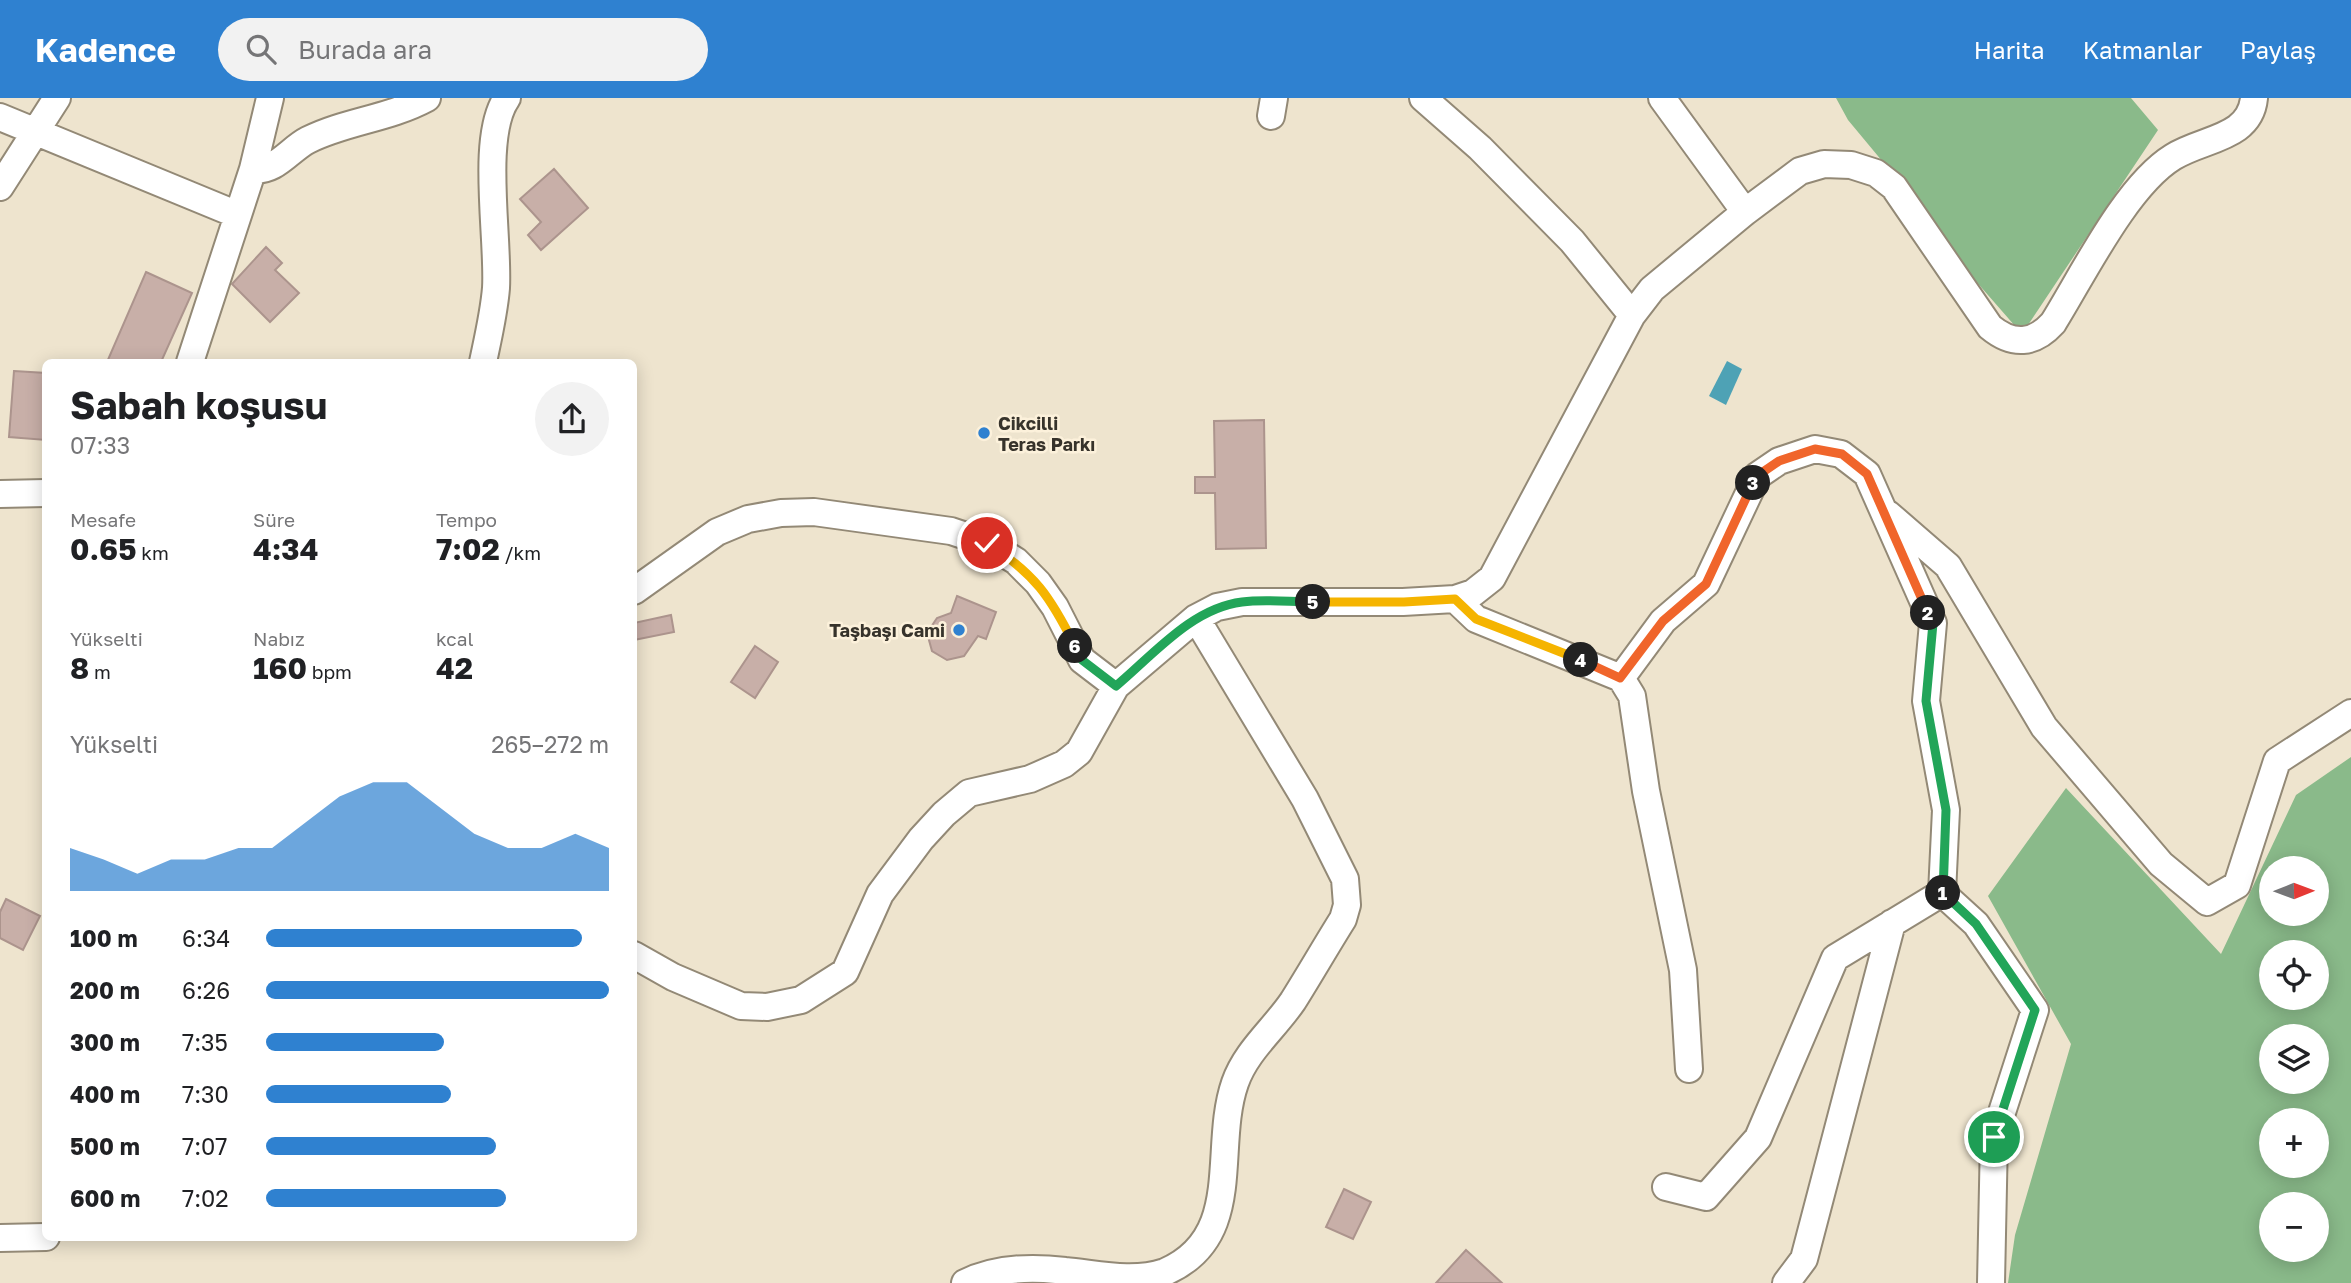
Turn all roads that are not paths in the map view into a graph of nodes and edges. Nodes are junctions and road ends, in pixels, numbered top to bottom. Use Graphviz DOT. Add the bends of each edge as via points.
graph roads {
  1 [pos="57,98"];
  2 [pos="270,98"];
  3 [pos="427,98"];
  4 [pos="507,98"];
  5 [pos="1423,98"];
  6 [pos="1662,98"];
  7 [pos="2255,98"];
  8 [pos="0,117"];
  9 [pos="34,132"];
  10 [pos="253,169"];
  11 [pos="0,187"];
  12 [pos="1745,212"];
  13 [pos="238,215"];
  14 [pos="1632,316"];
  15 [pos="202,330"];
  16 [pos="191,359"];
  17 [pos="208,359"];
  18 [pos="484,359"];
  19 [pos="42,493"];
  20 [pos="0,494"];
  21 [pos="1882,508"];
  22 [pos="637,589"];
  23 [pos="1455,599"];
  24 [pos="1196,618"];
  25 [pos="1620,678"];
  26 [pos="1116,686"];
  27 [pos="2351,713"];
  28 [pos="1942,892"];
  29 [pos="1892,923"];
  30 [pos="637,957"];
  31 [pos="1689,1069"];
  32 [pos="1666,1186"];
  33 [pos="42,1237"];
  34 [pos="0,1238"];
  35 [pos="965,1283"];
  36 [pos="1786,1283"];
  37 [pos="1991,1283"];
  1 -- 9 [label="street"];
  2 -- 10 [label="street"];
  3 -- 10 [label="street" via="395,114 316,136 267,169"];
  4 -- 18 [label="street" via="491,145 496,289"];
  5 -- 14 [label="street" via="1563,232"];
  6 -- 12 [label="street"];
  7 -- 12 [label="street" via="2253,112 2239,129 2196,145 2152,172 2131,197 2053,323 2029,340 2014,341 1990,327 1894,187 1875,173 1851,165 1824,164 1800,172"];
  8 -- 9 [label="street"];
  9 -- 11 [label="street"];
  9 -- 13 [label="street"];
  10 -- 13 [label="street"];
  12 -- 14 [label="street" via="1652,289"];
  13 -- 15 [label="street"];
  14 -- 23 [label="street" via="1492,578 1473,593"];
  15 -- 16 [label="street"];
  15 -- 17 [label="street"];
  19 -- 20 [label="street"];
  21 -- 25 [label="street" via="1867,474 1842,454 1815,449 1779,461 1757,476 1706,584 1663,621"];
  21 -- 27 [label="street" via="1948,566 2044,727 2161,864 2207,902 2237,885 2277,761"];
  21 -- 28 [label="street" via="1933,623 1926,701 1946,810"];
  22 -- 26 [label="street" via="717,532 780,513 814,512 951,531 987,543 1016,561 1055,607 1082,660"];
  23 -- 24 [label="street" via="1242,602"];
  23 -- 25 [label="street" via="1476,619"];
  24 -- 26 [label="street"];
  24 -- 35 [label="street" via="1305,799 1345,879 1343,919 1292,1002 1243,1064 1229,1110 1217,1218 1203,1243 1184,1262 1142,1279 1031,1269"];
  25 -- 31 [label="street" via="1632,696 1646,791 1683,970"];
  26 -- 30 [label="street" via="1079,752 1065,764 1030,779 969,793 944,814 880,894 845,972 801,1000 741,1006"];
  28 -- 29 [label="street"];
  28 -- 37 [label="street" via="1976,924 2035,1010 1994,1137"];
  29 -- 32 [label="street" via="1835,958 1758,1138 1706,1197"];
  29 -- 36 [label="street" via="1804,1259"];
  33 -- 34 [label="street"];
}
